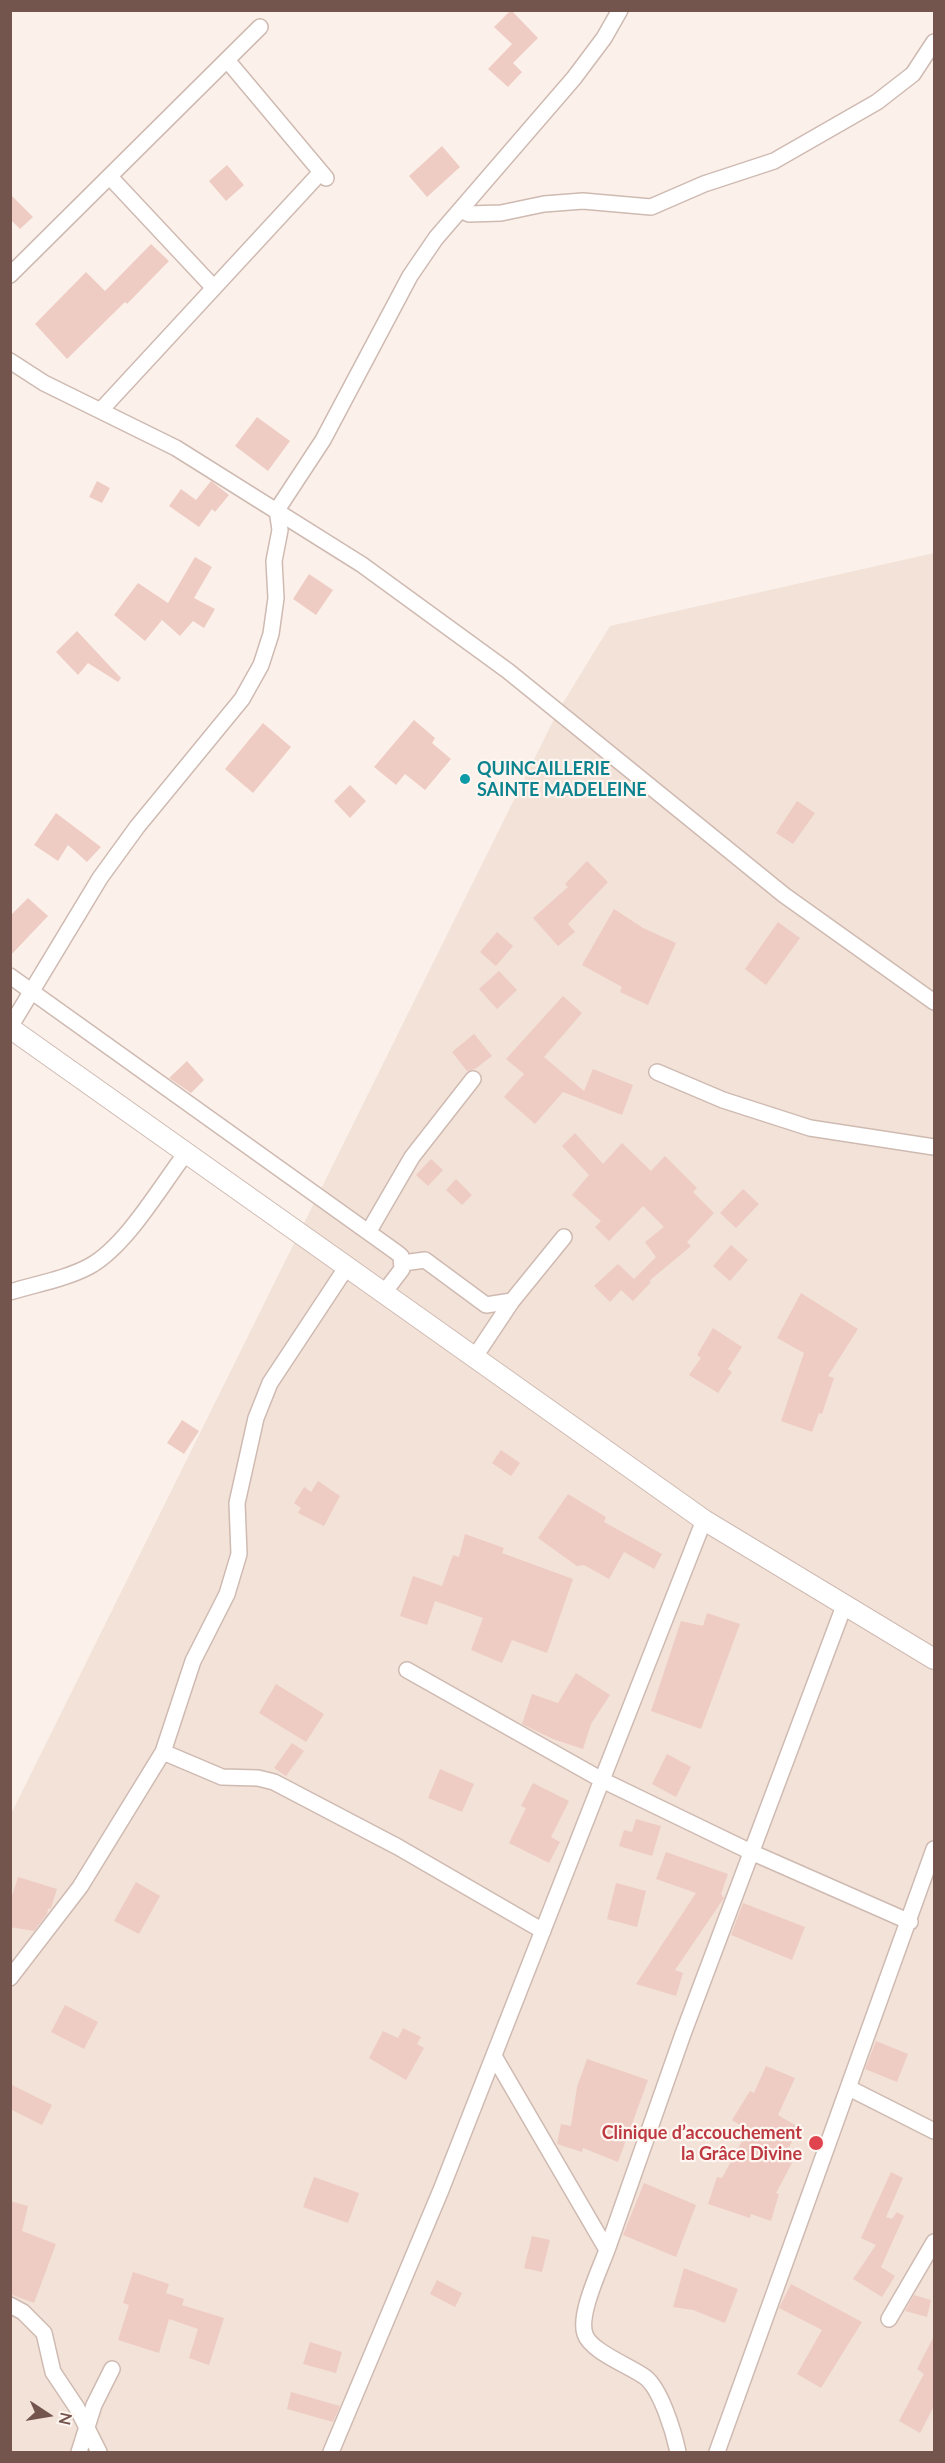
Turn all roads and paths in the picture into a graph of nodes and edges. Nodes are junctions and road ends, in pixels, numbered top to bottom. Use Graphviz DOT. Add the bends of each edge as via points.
graph roads {
  1 [pos="621,10"];
  2 [pos="260,27"];
  3 [pos="934,42"];
  4 [pos="227,60"];
  5 [pos="110,177"];
  6 [pos="460,210"];
  7 [pos="10,275"];
  8 [pos="214,288"];
  9 [pos="10,361"];
  10 [pos="101,410"];
  11 [pos="277,510"];
  12 [pos="10,976"];
  13 [pos="33,992"];
  14 [pos="934,1002"];
  15 [pos="10,1028"];
  16 [pos="657,1072"];
  17 [pos="474,1079"];
  18 [pos="934,1147"];
  19 [pos="186,1153"];
  20 [pos="369,1231"];
  21 [pos="564,1237"];
  22 [pos="403,1263"];
  23 [pos="346,1268"];
  24 [pos="10,1292"];
  25 [pos="383,1294"];
  26 [pos="512,1301"];
  27 [pos="474,1358"];
  28 [pos="704,1520"];
  29 [pos="843,1606"];
  30 [pos="934,1659"];
  31 [pos="407,1670"];
  32 [pos="163,1752"];
  33 [pos="602,1780"];
  34 [pos="934,1849"];
  35 [pos="751,1852"];
  36 [pos="910,1922"];
  37 [pos="543,1931"];
  38 [pos="10,1978"];
  39 [pos="494,2056"];
  40 [pos="849,2088"];
  41 [pos="934,2131"];
  42 [pos="934,2242"];
  43 [pos="607,2250"];
  44 [pos="10,2305"];
  45 [pos="889,2319"];
  46 [pos="112,2369"];
  47 [pos="86,2428"];
  48 [pos="79,2452"];
  49 [pos="99,2452"];
  50 [pos="331,2452"];
  51 [pos="678,2452"];
  52 [pos="717,2452"];
  1 -- 6 [label="street" via="574,78"];
  2 -- 4 [label="street"];
  3 -- 6 [label="street" via="913,74 877,102 774,161 651,207 583,201 501,213 469,214"];
  4 -- 5 [label="street"];
  4 -- 8 [label="street" via="323,175"];
  5 -- 7 [label="street"];
  5 -- 8 [label="street"];
  6 -- 11 [label="street" via="410,276 322,440"];
  8 -- 10 [label="street"];
  9 -- 10 [label="street"];
  10 -- 11 [label="street" via="176,448"];
  11 -- 13 [label="street" via="280,530 274,561 276,598 261,665 242,699 100,878"];
  11 -- 14 [label="street" via="361,564 508,671 784,895"];
  12 -- 13 [label="street"];
  13 -- 15 [label="street"];
  13 -- 20 [label="street"];
  15 -- 19 [label="street"];
  16 -- 18 [label="street" via="723,1100 810,1128"];
  17 -- 20 [label="street" via="412,1157"];
  19 -- 23 [label="street"];
  19 -- 24 [label="street" via="101,1259 72,1274"];
  20 -- 22 [label="street" via="401,1256"];
  21 -- 26 [label="street"];
  22 -- 25 [label="street"];
  22 -- 26 [label="street" via="425,1260 486,1305"];
  23 -- 25 [label="street"];
  23 -- 32 [label="street" via="270,1383 256,1418 237,1503 239,1554 227,1594 193,1661"];
  25 -- 27 [label="street"];
  26 -- 27 [label="street"];
  27 -- 28 [label="street"];
  28 -- 29 [label="street"];
  28 -- 33 [label="street"];
  29 -- 30 [label="street"];
  29 -- 35 [label="street"];
  31 -- 33 [label="street"];
  32 -- 37 [label="street" via="222,1777 274,1782 398,1847"];
  32 -- 38 [label="street" via="80,1887"];
  33 -- 35 [label="street"];
  33 -- 37 [label="street"];
  34 -- 36 [label="street"];
  35 -- 36 [label="street"];
  35 -- 43 [label="street"];
  36 -- 40 [label="street"];
  37 -- 39 [label="street"];
  39 -- 43 [label="street"];
  39 -- 50 [label="street"];
  40 -- 41 [label="street"];
  40 -- 52 [label="street"];
  42 -- 45 [label="street"];
  43 -- 51 [label="street" via="589,2300 583,2326 585,2336 592,2345 647,2378 674,2431"];
  44 -- 47 [label="street" via="44,2333 53,2372"];
  46 -- 47 [label="street"];
  47 -- 48 [label="street"];
  47 -- 49 [label="street"];
}
